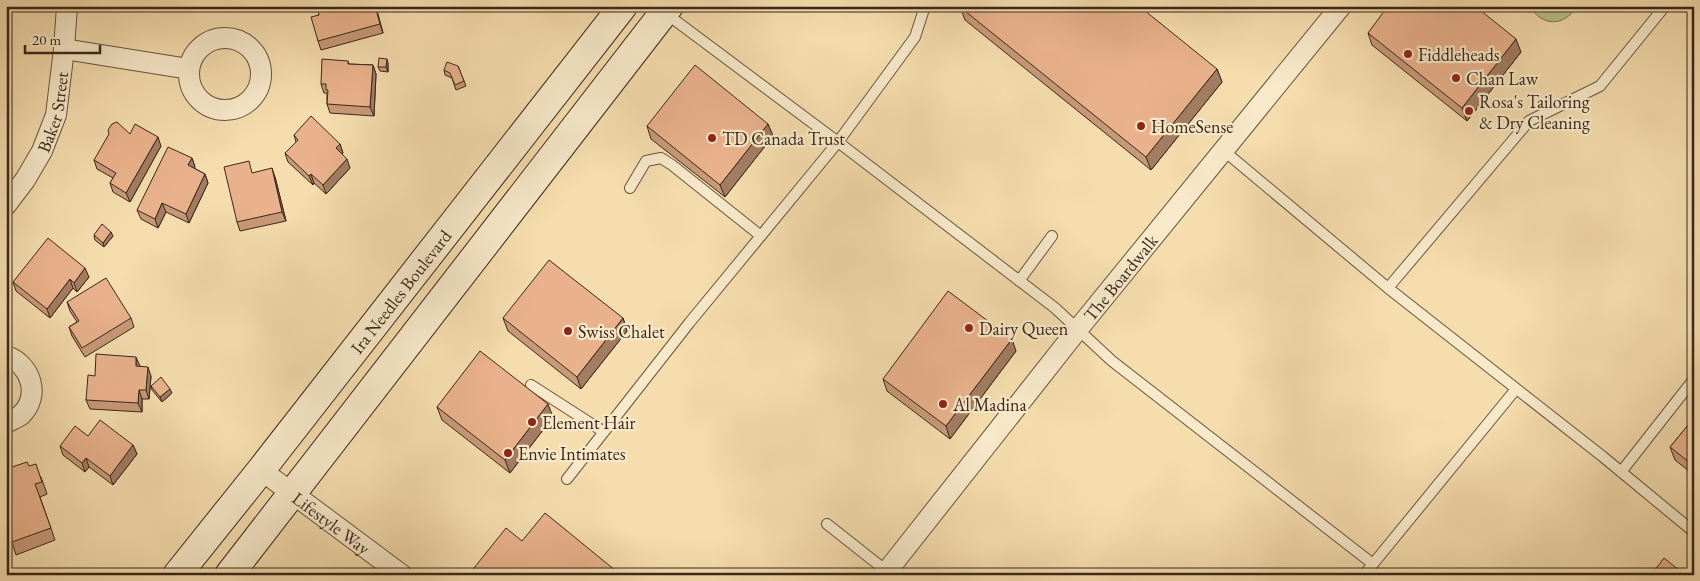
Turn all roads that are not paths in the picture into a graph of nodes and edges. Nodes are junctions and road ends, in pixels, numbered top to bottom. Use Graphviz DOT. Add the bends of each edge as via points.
graph roads {
  1 [pos="67,6"];
  2 [pos="623,6"];
  3 [pos="925,6"];
  4 [pos="1341,6"];
  5 [pos="1665,6"];
  6 [pos="666,9"];
  7 [pos="64,49"];
  8 [pos="190,69"];
  9 [pos="838,142"];
  10 [pos="1223,150"];
  11 [pos="630,188"];
  12 [pos="6,204"];
  13 [pos="761,236"];
  14 [pos="1052,236"];
  15 [pos="1019,281"];
  16 [pos="1388,288"];
  17 [pos="1078,329"];
  18 [pos="6,356"];
  19 [pos="1694,379"];
  20 [pos="531,385"];
  21 [pos="1516,389"];
  22 [pos="6,423"];
  23 [pos="604,432"];
  24 [pos="260,470"];
  25 [pos="1620,472"];
  26 [pos="566,479"];
  27 [pos="293,493"];
  28 [pos="826,524"];
  29 [pos="1694,532"];
  30 [pos="1373,564"];
  31 [pos="887,574"];
  32 [pos="177,575"];
  33 [pos="229,575"];
  34 [pos="402,575"];
  35 [pos="1364,575"];
  1 -- 7 [label="street, Baker Street"];
  2 -- 24 [label="main road, Ira Needles Boulevard"];
  3 -- 9 [label="lane" via="915,37"];
  4 -- 10 [label="street, The Boardwalk"];
  5 -- 16 [label="lane" via="1600,86 1529,121"];
  6 -- 9 [label="lane"];
  6 -- 27 [label="main road"];
  7 -- 8 [label="street"];
  7 -- 12 [label="street, Baker Street" via="56,115 42,151"];
  9 -- 13 [label="lane"];
  9 -- 15 [label="lane"];
  10 -- 16 [label="lane"];
  10 -- 17 [label="street, The Boardwalk"];
  11 -- 13 [label="lane" via="646,160 661,158"];
  13 -- 23 [label="lane"];
  14 -- 15 [label="lane"];
  15 -- 17 [label="lane"];
  16 -- 21 [label="lane"];
  17 -- 30 [label="lane" via="1112,361"];
  17 -- 31 [label="street, The Boardwalk"];
  18 -- 22 [label="street" via="20,363 28,373 32,392 20,415"];
  19 -- 25 [label="lane"];
  20 -- 23 [label="lane"];
  21 -- 25 [label="lane"];
  21 -- 30 [label="lane"];
  23 -- 26 [label="lane"];
  24 -- 27 [label="street, Lifestyle Way"];
  24 -- 32 [label="main road, Ira Needles Boulevard"];
  25 -- 29 [label="lane"];
  27 -- 33 [label="main road"];
  27 -- 34 [label="street, Lifestyle Way"];
  28 -- 31 [label="lane"];
  30 -- 35 [label="lane"];
}
